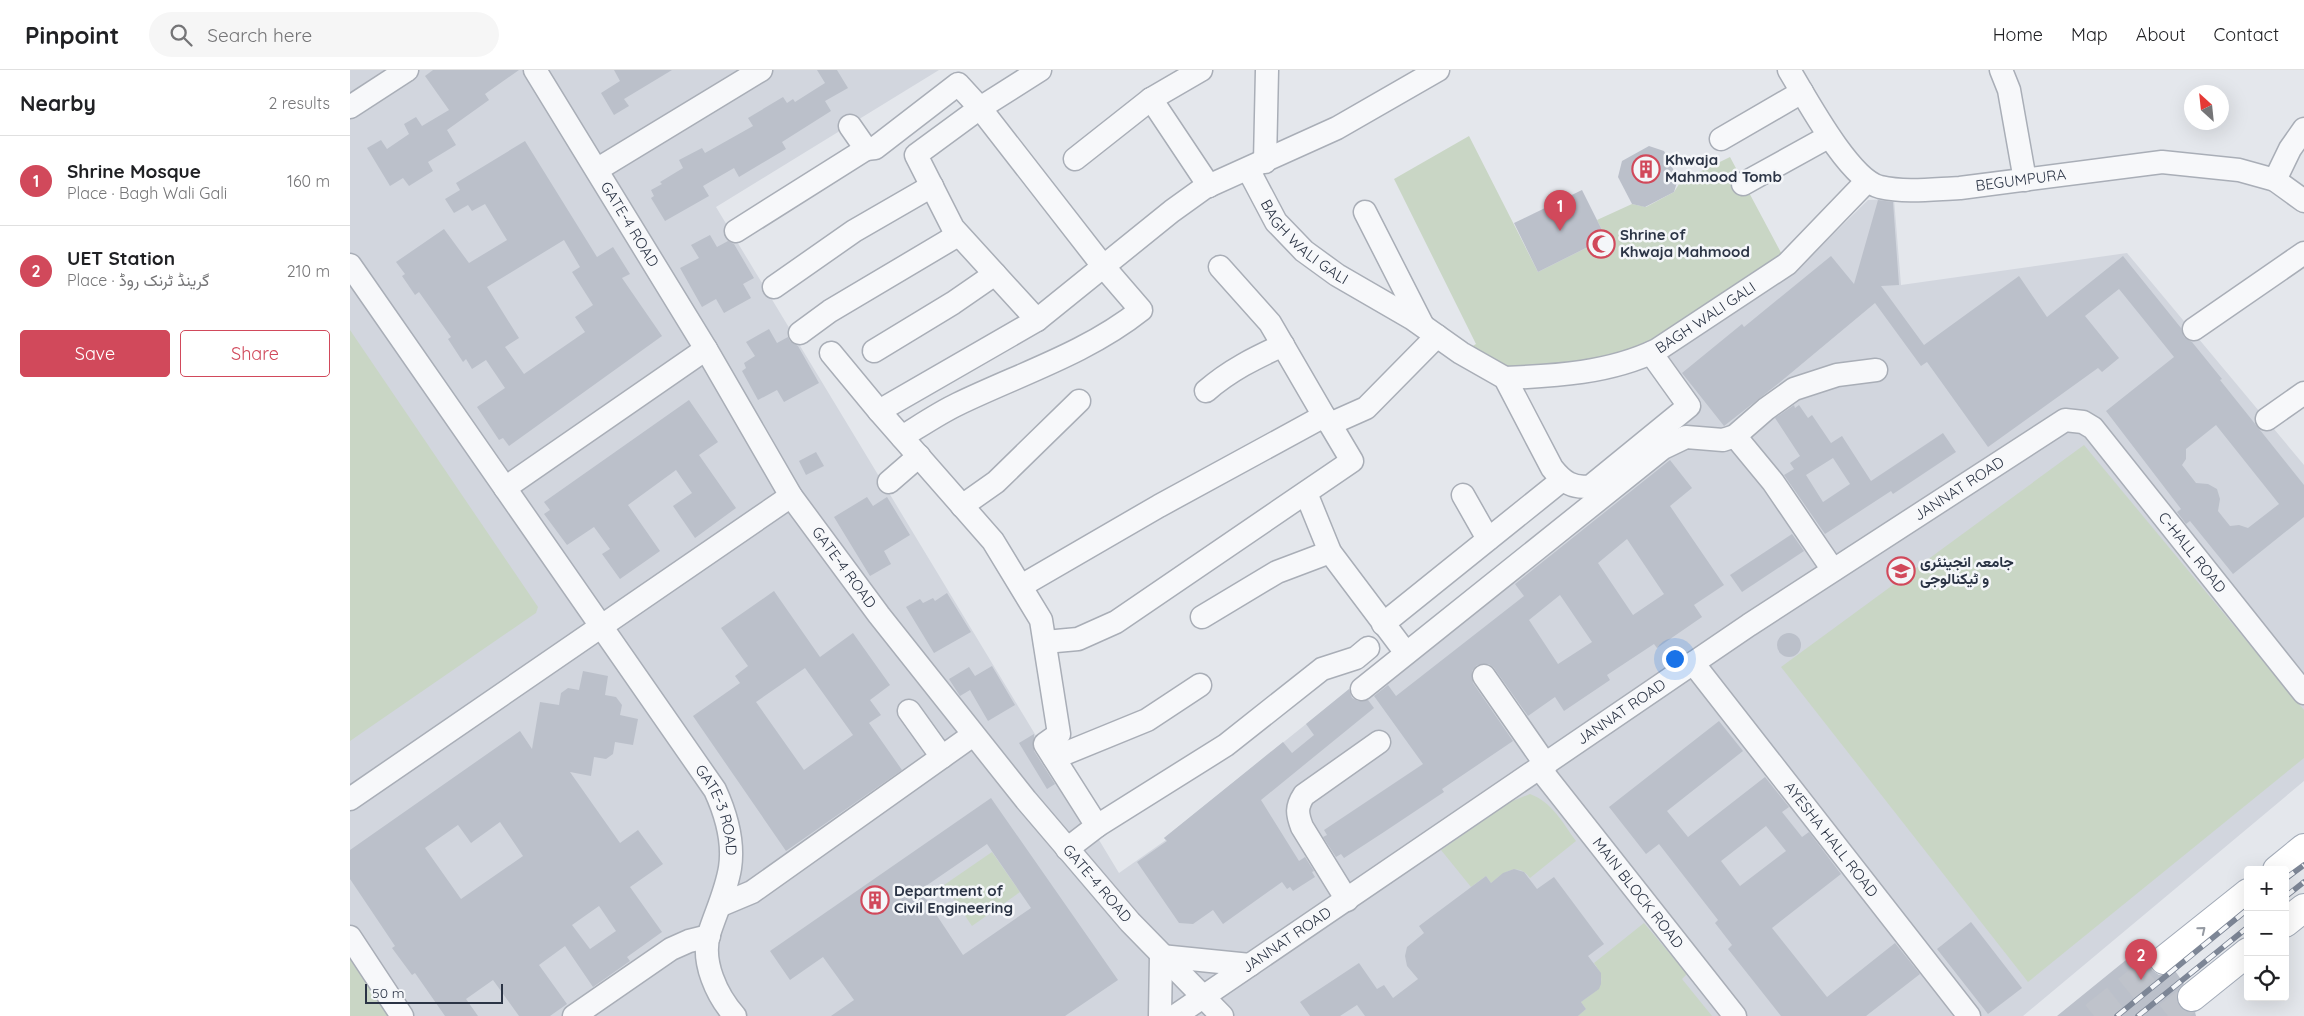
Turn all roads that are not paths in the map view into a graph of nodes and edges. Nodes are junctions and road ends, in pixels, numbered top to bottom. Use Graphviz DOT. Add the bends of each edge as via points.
graph roads {
  1 [pos="407,70"];
  2 [pos="535,70"];
  3 [pos="761,70"];
  4 [pos="1040,70"];
  5 [pos="1201,70"];
  6 [pos="1267,70"];
  7 [pos="1438,70"];
  8 [pos="1789,70"];
  9 [pos="2001,70"];
  10 [pos="1802,92"];
  11 [pos="1151,99"];
  12 [pos="350,107"];
  13 [pos="980,108"];
  14 [pos="850,126"];
  15 [pos="2304,129"];
  16 [pos="1828,136"];
  17 [pos="1721,138"];
  18 [pos="866,149"];
  19 [pos="1075,159"];
  20 [pos="1256,166"];
  21 [pos="598,170"];
  22 [pos="2025,180"];
  23 [pos="2275,180"];
  24 [pos="1867,181"];
  25 [pos="1743,184"];
  26 [pos="932,186"];
  27 [pos="1209,186"];
  28 [pos="2304,201"];
  29 [pos="1365,212"];
  30 [pos="736,232"];
  31 [pos="958,235"];
  32 [pos="2304,253"];
  33 [pos="350,264"];
  34 [pos="1103,266"];
  35 [pos="1220,267"];
  36 [pos="994,274"];
  37 [pos="774,287"];
  38 [pos="1037,320"];
  39 [pos="2194,329"];
  40 [pos="1430,330"];
  41 [pos="800,332"];
  42 [pos="1283,346"];
  43 [pos="706,349"];
  44 [pos="874,351"];
  45 [pos="831,352"];
  46 [pos="1651,353"];
  47 [pos="1876,370"];
  48 [pos="1505,378"];
  49 [pos="1206,390"];
  50 [pos="2304,393"];
  51 [pos="1079,401"];
  52 [pos="879,411"];
  53 [pos="2074,419"];
  54 [pos="2267,419"];
  55 [pos="1327,420"];
  56 [pos="1735,436"];
  57 [pos="902,437"];
  58 [pos="919,456"];
  59 [pos="1562,480"];
  60 [pos="889,482"];
  61 [pos="505,488"];
  62 [pos="1306,493"];
  63 [pos="1463,495"];
  64 [pos="791,496"];
  65 [pos="962,506"];
  66 [pos="1488,539"];
  67 [pos="1330,552"];
  68 [pos="1833,570"];
  69 [pos="1021,586"];
  70 [pos="1202,617"];
  71 [pos="1383,624"];
  72 [pos="602,625"];
  73 [pos="1045,642"];
  74 [pos="1368,648"];
  75 [pos="1406,653"];
  76 [pos="1694,663"];
  77 [pos="1484,676"];
  78 [pos="1200,685"];
  79 [pos="1362,689"];
  80 [pos="2304,693"];
  81 [pos="909,712"];
  82 [pos="973,735"];
  83 [pos="1379,742"];
  84 [pos="942,757"];
  85 [pos="1054,758"];
  86 [pos="1543,767"];
  87 [pos="350,800"];
  88 [pos="1098,826"];
  89 [pos="2304,848"];
  90 [pos="1067,849"];
  91 [pos="2282,866"];
  92 [pos="2244,896"];
  93 [pos="1347,900"];
  94 [pos="721,904"];
  95 [pos="2304,908"];
  96 [pos="2289,919"];
  97 [pos="709,936"];
  98 [pos="350,937"];
  99 [pos="2244,955"];
  100 [pos="1161,956"];
  101 [pos="2164,960"];
  102 [pos="1250,965"];
  103 [pos="1204,997"];
  104 [pos="2192,997"];
  105 [pos="402,1016"];
  106 [pos="574,1016"];
  107 [pos="735,1016"];
  108 [pos="1160,1016"];
  109 [pos="1175,1016"];
  110 [pos="1222,1016"];
  111 [pos="1735,1016"];
  112 [pos="1969,1016"];
  1 -- 12 [label="street"];
  2 -- 21 [label="street, GATE-4 ROAD"];
  3 -- 21 [label="street"];
  4 -- 13 [label="street"];
  5 -- 11 [label="street"];
  6 -- 20 [label="street"];
  7 -- 20 [label="street" via="1338,128"];
  8 -- 10 [label="street"];
  9 -- 22 [label="street" via="2009,90"];
  10 -- 16 [label="street"];
  10 -- 17 [label="street"];
  11 -- 19 [label="street"];
  11 -- 27 [label="street"];
  13 -- 18 [label="street" via="958,84 875,148"];
  13 -- 26 [label="street" via="916,155"];
  13 -- 34 [label="street"];
  14 -- 18 [label="street"];
  15 -- 23 [label="street"];
  16 -- 24 [label="street"];
  16 -- 25 [label="street"];
  18 -- 30 [label="street"];
  20 -- 27 [label="street"];
  20 -- 40 [label="street, BAGH WALI GALI" via="1276,222 1304,251 1337,275"];
  21 -- 43 [label="street, GATE-4 ROAD"];
  22 -- 23 [label="street, BEGUMPURA" via="2162,162 2239,170"];
  22 -- 24 [label="street, BEGUMPURA" via="1927,190 1879,186"];
  23 -- 28 [label="street, BEGUMPURA"];
  24 -- 46 [label="street, BAGH WALI GALI" via="1787,264"];
  26 -- 31 [label="street"];
  26 -- 37 [label="street" via="854,231"];
  27 -- 34 [label="street"];
  29 -- 40 [label="street"];
  31 -- 36 [label="street"];
  31 -- 41 [label="street"];
  32 -- 39 [label="street"];
  33 -- 61 [label="street, GATE-3 ROAD"];
  34 -- 38 [label="street"];
  34 -- 57 [label="street" via="1141,310 1091,343 956,404"];
  35 -- 42 [label="street" via="1270,323"];
  36 -- 38 [label="street"];
  36 -- 44 [label="street" via="952,304"];
  38 -- 52 [label="street"];
  40 -- 48 [label="street, BAGH WALI GALI" via="1460,353"];
  40 -- 55 [label="street" via="1366,408"];
  42 -- 49 [label="street" via="1233,369"];
  42 -- 55 [label="street"];
  43 -- 61 [label="street"];
  43 -- 64 [label="street, GATE-4 ROAD"];
  45 -- 52 [label="street"];
  46 -- 48 [label="street, BAGH WALI GALI" via="1570,375"];
  46 -- 59 [label="street" via="1689,406 1592,486 1577,488"];
  47 -- 56 [label="street" via="1837,375 1794,390"];
  48 -- 59 [label="street" via="1552,468"];
  50 -- 54 [label="street"];
  51 -- 65 [label="street" via="996,482"];
  52 -- 57 [label="street"];
  53 -- 68 [label="street, JANNAT ROAD" via="2055,425"];
  53 -- 80 [label="street, C-HALL ROAD" via="2093,428"];
  55 -- 62 [label="street" via="1352,461"];
  55 -- 69 [label="street" via="1159,506"];
  56 -- 68 [label="street" via="1773,482"];
  56 -- 75 [label="street" via="1723,440 1686,437 1664,448"];
  57 -- 58 [label="street"];
  58 -- 60 [label="street"];
  58 -- 65 [label="street"];
  59 -- 66 [label="street"];
  61 -- 72 [label="street, GATE-3 ROAD"];
  62 -- 67 [label="street"];
  62 -- 73 [label="street" via="1116,622 1078,639"];
  63 -- 66 [label="street"];
  64 -- 72 [label="street"];
  64 -- 82 [label="street, GATE-4 ROAD"];
  65 -- 69 [label="street" via="993,541"];
  66 -- 71 [label="street"];
  67 -- 70 [label="street" via="1277,572"];
  67 -- 71 [label="street"];
  68 -- 76 [label="street, JANNAT ROAD"];
  69 -- 73 [label="street" via="1042,620"];
  71 -- 75 [label="street"];
  72 -- 87 [label="street"];
  72 -- 94 [label="street, GATE-3 ROAD" via="715,790 725,812 730,867"];
  73 -- 85 [label="street" via="1058,734 1045,744"];
  74 -- 88 [label="street" via="1356,658 1322,669 1226,745"];
  75 -- 79 [label="street"];
  76 -- 86 [label="street, JANNAT ROAD"];
  76 -- 112 [label="street, AYESHA HALL ROAD"];
  77 -- 86 [label="street, MAIN BLOCK ROAD"];
  78 -- 85 [label="street" via="1147,720"];
  81 -- 84 [label="street"];
  82 -- 84 [label="street"];
  82 -- 90 [label="street, GATE-4 ROAD"];
  83 -- 93 [label="street" via="1304,795 1298,804 1297,814 1302,828"];
  84 -- 94 [label="street" via="752,892"];
  85 -- 88 [label="street"];
  86 -- 93 [label="street, JANNAT ROAD"];
  86 -- 111 [label="street, MAIN BLOCK ROAD"];
  88 -- 90 [label="street"];
  89 -- 91 [label="main road"];
  90 -- 100 [label="street, GATE-4 ROAD"];
  101 -- 92 [label="main road, one-way"];
  93 -- 102 [label="street, JANNAT ROAD"];
  94 -- 97 [label="street, GATE-3 ROAD"];
  95 -- 96 [label="main road"];
  97 -- 106 [label="street" via="671,949"];
  97 -- 107 [label="street, GATE-3 ROAD" via="708,965 724,1004"];
  98 -- 105 [label="street"];
  99 -- 104 [label="main road"];
  100 -- 102 [label="street"];
  100 -- 103 [label="street, GATE-4 ROAD"];
  100 -- 108 [label="street"];
  102 -- 103 [label="street, JANNAT ROAD"];
  103 -- 109 [label="street, JANNAT ROAD"];
  103 -- 110 [label="street, GATE-4 ROAD"];
}
